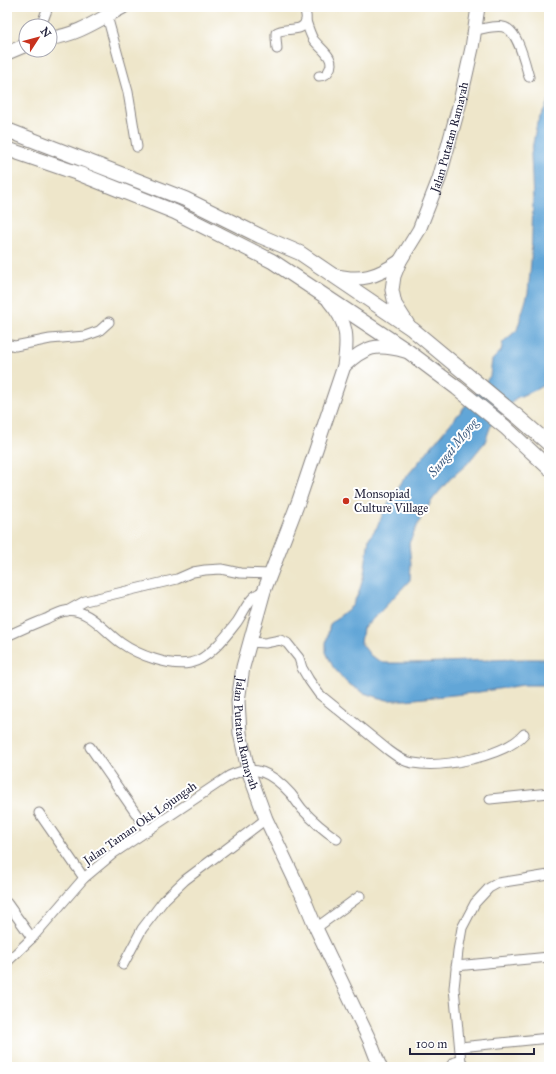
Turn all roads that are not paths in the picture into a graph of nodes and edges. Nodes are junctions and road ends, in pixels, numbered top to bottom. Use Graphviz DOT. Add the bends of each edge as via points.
graph roads {
  1 [pos="48,7"];
  2 [pos="123,7"];
  3 [pos="304,7"];
  4 [pos="478,7"];
  5 [pos="107,16"];
  6 [pos="44,18"];
  7 [pos="306,21"];
  8 [pos="475,30"];
  9 [pos="58,37"];
  10 [pos="18,48"];
  11 [pos="277,49"];
  12 [pos="7,53"];
  13 [pos="319,76"];
  14 [pos="529,77"];
  15 [pos="7,130"];
  16 [pos="137,147"];
  17 [pos="7,149"];
  18 [pos="400,261"];
  19 [pos="331,274"];
  20 [pos="324,295"];
  21 [pos="109,322"];
  22 [pos="412,329"];
  23 [pos="7,344"];
  24 [pos="409,352"];
  25 [pos="344,366"];
  26 [pos="549,444"];
  27 [pos="549,468"];
  28 [pos="270,574"];
  29 [pos="264,591"];
  30 [pos="67,611"];
  31 [pos="7,636"];
  32 [pos="249,642"];
  33 [pos="524,734"];
  34 [pos="90,747"];
  35 [pos="248,770"];
  36 [pos="549,793"];
  37 [pos="490,799"];
  38 [pos="38,813"];
  39 [pos="266,819"];
  40 [pos="148,831"];
  41 [pos="337,839"];
  42 [pos="549,875"];
  43 [pos="84,878"];
  44 [pos="360,896"];
  45 [pos="7,903"];
  46 [pos="316,928"];
  47 [pos="32,938"];
  48 [pos="549,957"];
  49 [pos="7,962"];
  50 [pos="123,965"];
  51 [pos="456,966"];
  52 [pos="549,1038"];
  53 [pos="460,1047"];
  54 [pos="463,1064"];
  55 [pos="380,1067"];
  56 [pos="450,1067"];
  1 -- 6 [label="street"];
  2 -- 5 [label="main road"];
  3 -- 7 [label="street"];
  4 -- 8 [label="main road, Jalan Putatan Ramayah"];
  5 -- 9 [label="main road" via="68,35"];
  5 -- 16 [label="street" via="128,92"];
  7 -- 11 [label="street" via="297,29 278,31"];
  7 -- 13 [label="street" via="312,37 332,65 325,75"];
  8 -- 14 [label="street" via="502,26 508,28 516,40"];
  8 -- 18 [label="main road, Jalan Putatan Ramayah" via="459,106 439,179 419,230"];
  10 -- 12 [label="main road"];
  15 -- 19 [label="main road" via="186,199 300,253"];
  17 -- 20 [label="main road" via="80,174 175,212 272,261"];
  18 -- 19 [label="main road, Jalan Putatan Ramayah" via="372,276 358,279"];
  18 -- 22 [label="main road, Jalan Putatan Ramayah" via="394,276 393,297"];
  19 -- 22 [label="main road"];
  20 -- 24 [label="main road"];
  20 -- 25 [label="main road, Jalan Putatan Ramayah" via="336,308 347,332"];
  21 -- 23 [label="street" via="99,331 85,336 15,346"];
  22 -- 26 [label="main road"];
  24 -- 25 [label="main road" via="378,346 355,356"];
  24 -- 27 [label="main road" via="505,427"];
  25 -- 28 [label="main road, Jalan Putatan Ramayah" via="299,500"];
  28 -- 29 [label="main road, Jalan Putatan Ramayah"];
  28 -- 30 [label="street" via="240,573 221,569 193,572 177,579 85,601"];
  29 -- 30 [label="street" via="252,597 236,622 210,652 200,660 190,663 161,661 133,650 84,614"];
  29 -- 32 [label="main road, Jalan Putatan Ramayah"];
  30 -- 31 [label="street"];
  32 -- 33 [label="street" via="265,643 280,640 287,643 299,658 302,668 319,694 388,750 412,763 457,763 500,750 519,740"];
  32 -- 35 [label="main road, Jalan Putatan Ramayah" via="238,700 240,733"];
  34 -- 40 [label="street"];
  35 -- 39 [label="main road, Jalan Putatan Ramayah"];
  35 -- 40 [label="street, Jalan Taman Okk Lojungah" via="228,776"];
  35 -- 41 [label="street" via="260,771 274,778 308,815"];
  36 -- 37 [label="street"];
  38 -- 43 [label="street"];
  39 -- 46 [label="main road, Jalan Putatan Ramayah"];
  39 -- 50 [label="street" via="185,880 165,899 142,929"];
  40 -- 43 [label="street, Jalan Taman Okk Lojungah" via="114,853"];
  42 -- 51 [label="street" via="498,883 489,888 475,903 462,928"];
  43 -- 47 [label="street, Jalan Taman Okk Lojungah"];
  44 -- 46 [label="street"];
  45 -- 47 [label="street"];
  46 -- 55 [label="main road, Jalan Putatan Ramayah"];
  47 -- 49 [label="street, Jalan Taman Okk Lojungah"];
  48 -- 51 [label="street"];
  51 -- 53 [label="street" via="454,988"];
  52 -- 53 [label="street"];
  53 -- 54 [label="street"];
  54 -- 56 [label="street" via="455,1061"];
}
